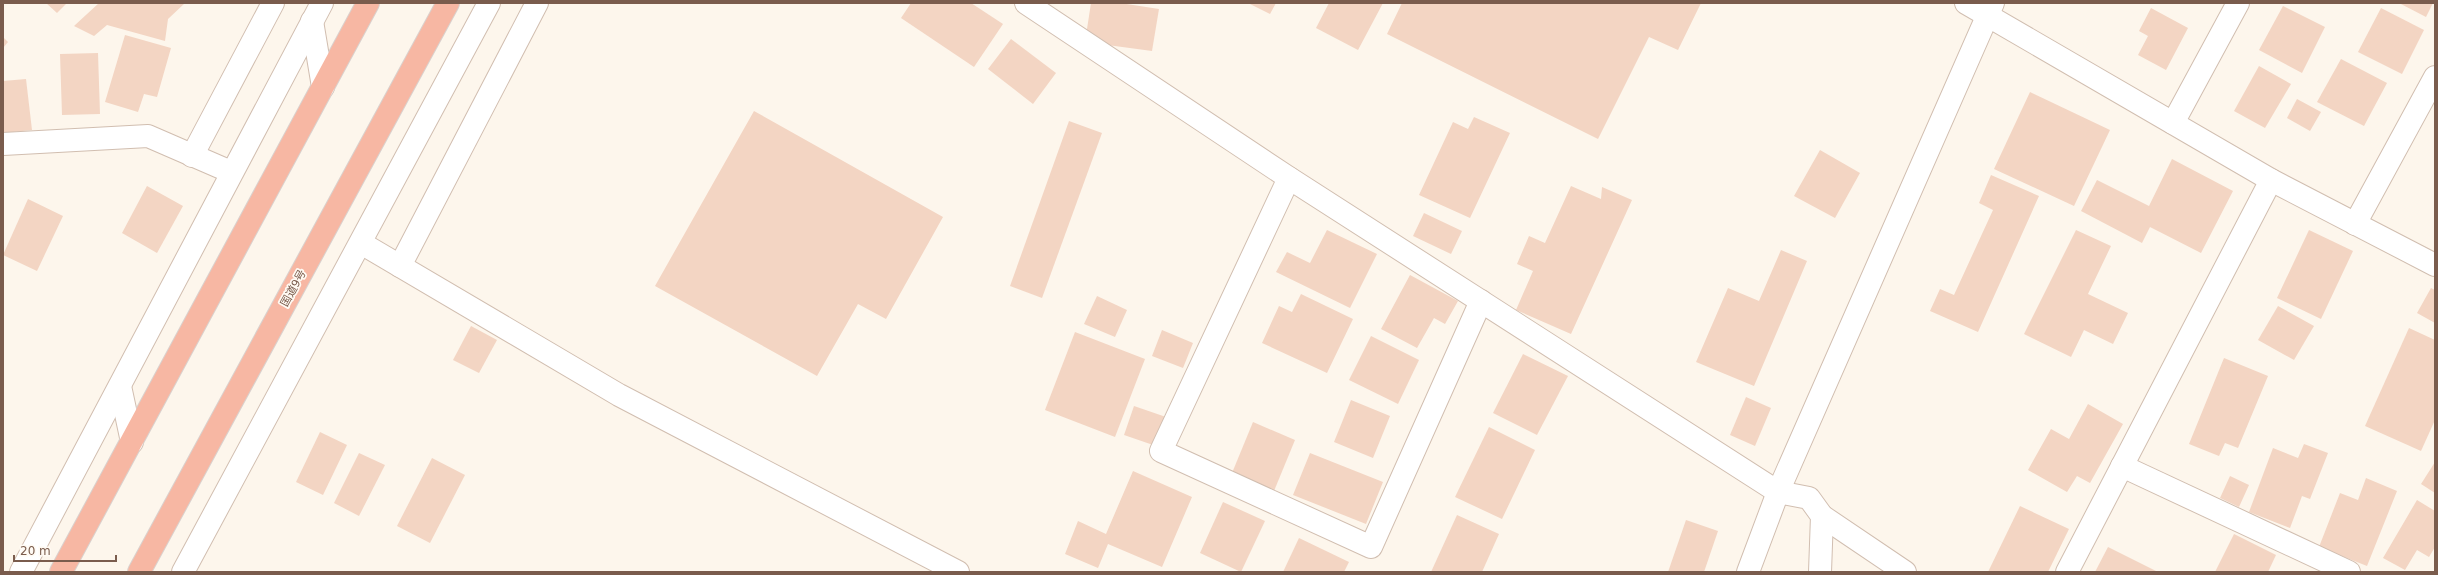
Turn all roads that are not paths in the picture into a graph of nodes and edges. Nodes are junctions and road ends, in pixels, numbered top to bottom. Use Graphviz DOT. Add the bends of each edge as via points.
graph roads {
  1 [pos="274,3"];
  2 [pos="368,3"];
  3 [pos="448,3"];
  4 [pos="474,3"];
  5 [pos="489,3"];
  6 [pos="536,3"];
  7 [pos="1026,3"];
  8 [pos="1966,3"];
  9 [pos="2238,3"];
  10 [pos="1990,8"];
  11 [pos="317,12"];
  12 [pos="477,26"];
  13 [pos="2435,77"];
  14 [pos="322,87"];
  15 [pos="2173,123"];
  16 [pos="3,144"];
  17 [pos="192,156"];
  18 [pos="230,172"];
  19 [pos="1288,178"];
  20 [pos="2271,180"];
  21 [pos="2355,224"];
  22 [pos="361,243"];
  23 [pos="2435,265"];
  24 [pos="400,266"];
  25 [pos="1482,301"];
  26 [pos="120,386"];
  27 [pos="132,442"];
  28 [pos="2122,466"];
  29 [pos="1778,492"];
  30 [pos="1822,516"];
  31 [pos="21,572"];
  32 [pos="61,572"];
  33 [pos="139,572"];
  34 [pos="183,572"];
  35 [pos="958,572"];
  36 [pos="1748,572"];
  37 [pos="1820,572"];
  38 [pos="1905,572"];
  39 [pos="2068,572"];
  40 [pos="2349,572"];
  1 -- 17 [label="street"];
  2 -- 14 [label="highway"];
  3 -- 33 [label="highway, 国道9号"];
  4 -- 12 [label="street"];
  5 -- 12 [label="street"];
  6 -- 24 [label="street"];
  7 -- 19 [label="street"];
  8 -- 10 [label="street"];
  9 -- 15 [label="street"];
  10 -- 15 [label="street"];
  10 -- 29 [label="street"];
  11 -- 14 [label="street"];
  11 -- 18 [label="street"];
  12 -- 22 [label="street"];
  13 -- 21 [label="street"];
  14 -- 27 [label="highway"];
  15 -- 20 [label="street"];
  16 -- 17 [label="street" via="148,136"];
  17 -- 18 [label="street"];
  18 -- 26 [label="street"];
  19 -- 25 [label="street"];
  19 -- 25 [label="street" via="1161,451 1372,547"];
  20 -- 21 [label="street"];
  20 -- 28 [label="street"];
  21 -- 23 [label="street"];
  22 -- 24 [label="street"];
  22 -- 34 [label="street"];
  24 -- 35 [label="street" via="619,395"];
  25 -- 29 [label="street"];
  26 -- 27 [label="street"];
  26 -- 31 [label="street"];
  27 -- 32 [label="highway"];
  28 -- 39 [label="street"];
  28 -- 40 [label="street"];
  29 -- 30 [label="street" via="1809,498"];
  29 -- 36 [label="street"];
  30 -- 37 [label="street"];
  30 -- 38 [label="street"];
}
